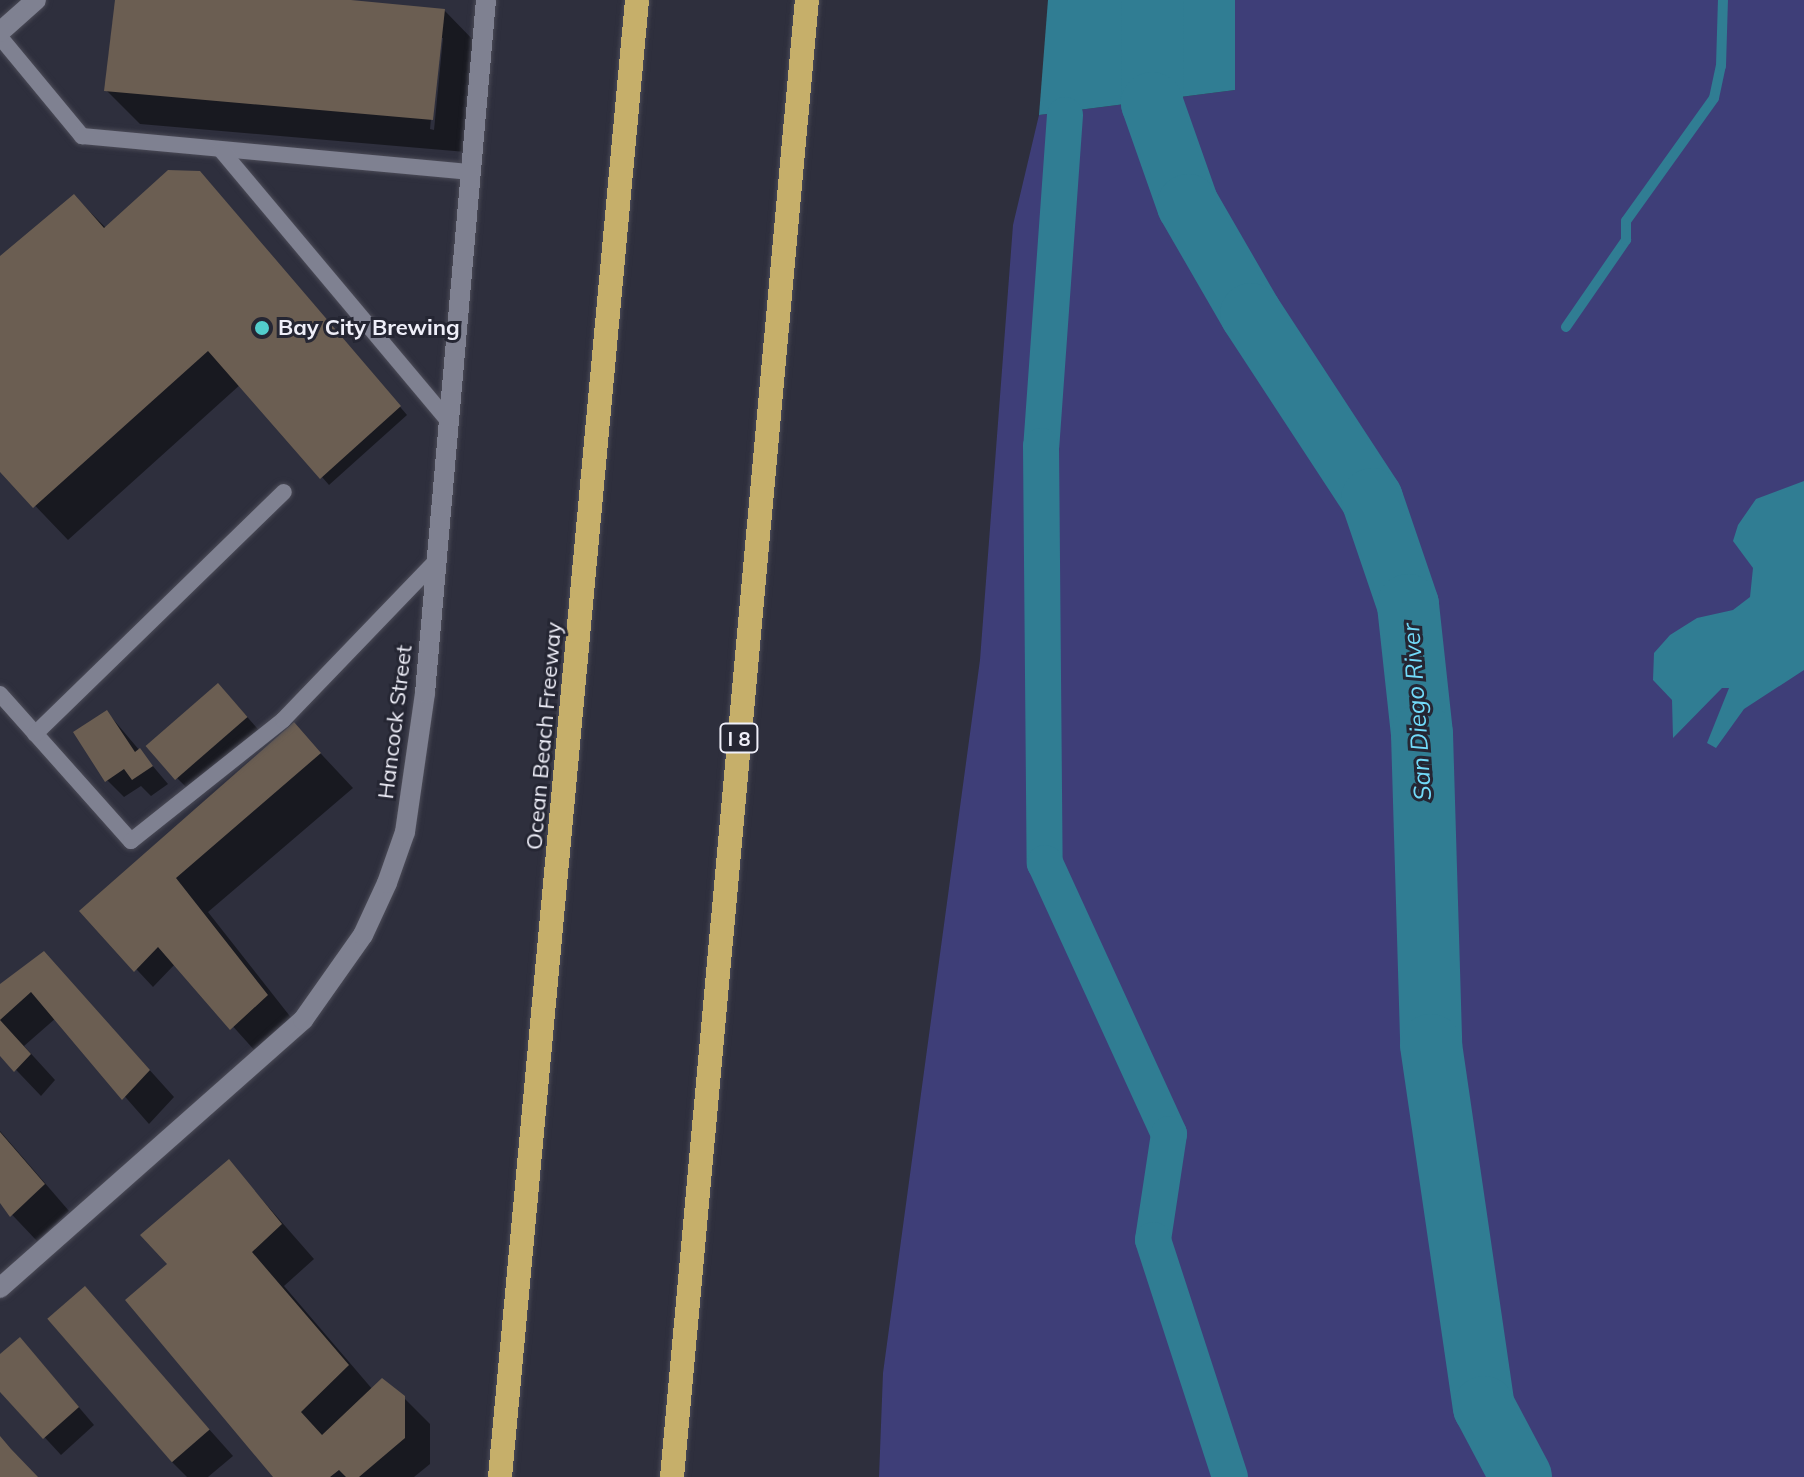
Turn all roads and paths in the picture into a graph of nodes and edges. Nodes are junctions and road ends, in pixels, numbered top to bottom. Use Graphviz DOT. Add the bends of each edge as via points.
graph roads {
  1 [pos="36,0"];
  2 [pos="486,0"];
  3 [pos="637,0"];
  4 [pos="807,0"];
  5 [pos="0,34"];
  6 [pos="221,150"];
  7 [pos="471,172"];
  8 [pos="448,421"];
  9 [pos="284,492"];
  10 [pos="437,560"];
  11 [pos="0,694"];
  12 [pos="35,734"];
  13 [pos="0,1288"];
  14 [pos="500,1477"];
  15 [pos="672,1477"];
  1 -- 5 [label="street"];
  2 -- 7 [label="street, Hancock Street"];
  3 -- 14 [label="highway, Ocean Beach Freeway"];
  4 -- 15 [label="highway, I 8"];
  5 -- 6 [label="lane" via="82,136"];
  6 -- 7 [label="lane"];
  6 -- 8 [label="lane"];
  7 -- 8 [label="street, Hancock Street"];
  8 -- 10 [label="street, Hancock Street"];
  9 -- 12 [label="lane"];
  10 -- 12 [label="lane" via="283,720 131,841"];
  10 -- 13 [label="street, Hancock Street" via="405,832 363,935 303,1020"];
  11 -- 12 [label="lane"];
}
